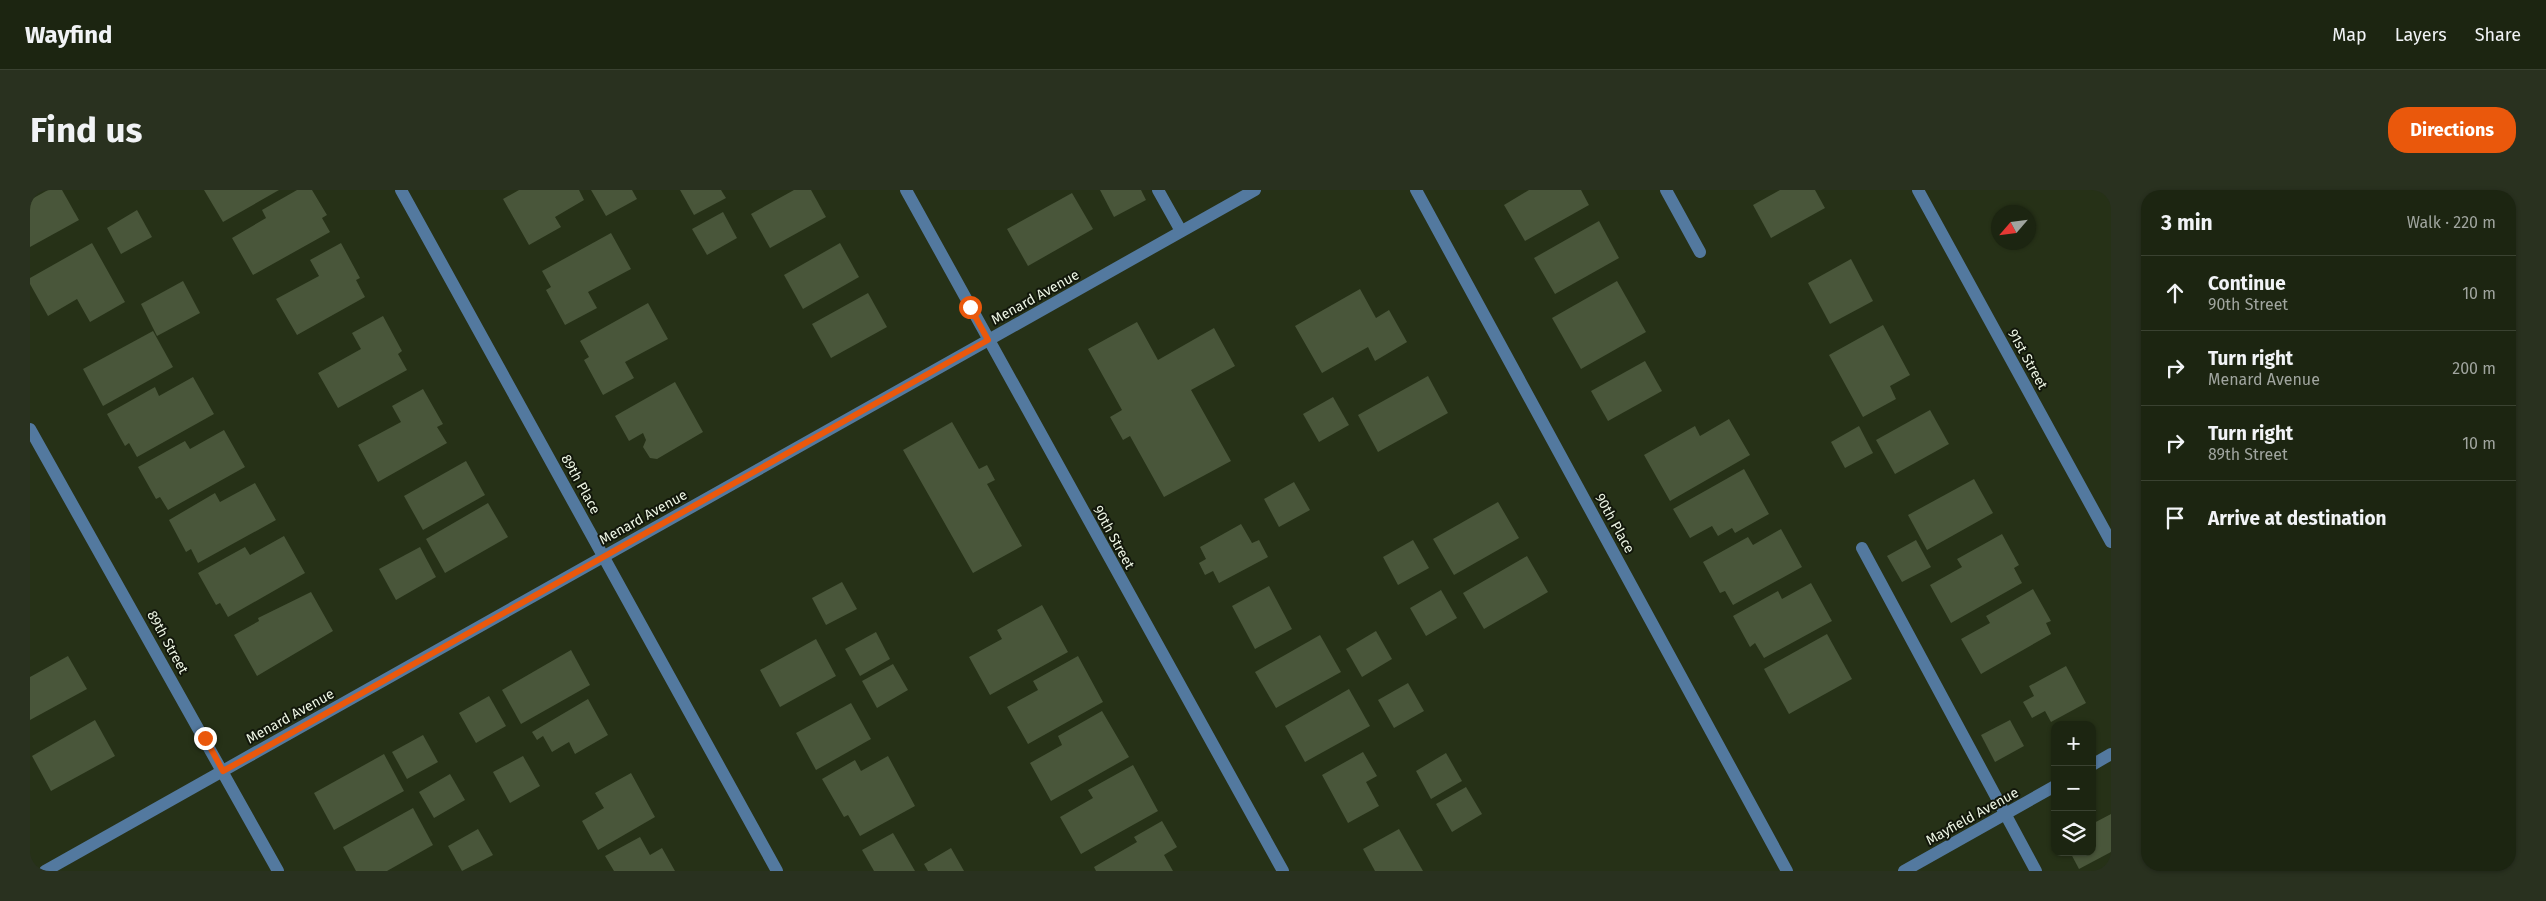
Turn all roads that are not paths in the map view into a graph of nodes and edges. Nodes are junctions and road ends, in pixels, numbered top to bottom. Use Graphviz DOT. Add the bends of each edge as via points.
graph roads {
  1 [pos="401,190"];
  2 [pos="906,190"];
  3 [pos="1158,190"];
  4 [pos="1255,190"];
  5 [pos="1416,190"];
  6 [pos="1666,190"];
  7 [pos="1918,190"];
  8 [pos="1181,232"];
  9 [pos="1700,252"];
  10 [pos="988,340"];
  11 [pos="30,429"];
  12 [pos="2111,542"];
  13 [pos="1862,548"];
  14 [pos="604,557"];
  15 [pos="2111,754"];
  16 [pos="2096,763"];
  17 [pos="223,771"];
  18 [pos="2051,788"];
  19 [pos="2005,815"];
  20 [pos="46,871"];
  21 [pos="278,871"];
  22 [pos="777,871"];
  23 [pos="1283,871"];
  24 [pos="1787,871"];
  25 [pos="1904,871"];
  26 [pos="2036,871"];
  1 -- 14 [label="street, 89th Place"];
  2 -- 10 [label="street, 90th Street"];
  3 -- 8 [label="street"];
  4 -- 8 [label="street, Menard Avenue"];
  5 -- 24 [label="street, 90th Place"];
  6 -- 9 [label="street"];
  7 -- 12 [label="street, 91st Street"];
  8 -- 10 [label="street, Menard Avenue"];
  10 -- 14 [label="street, Menard Avenue"];
  10 -- 23 [label="street, 90th Street"];
  11 -- 17 [label="street, 89th Street"];
  13 -- 19 [label="street"];
  14 -- 17 [label="street, Menard Avenue"];
  14 -- 22 [label="street, 89th Place"];
  15 -- 16 [label="street"];
  17 -- 20 [label="street, Menard Avenue"];
  17 -- 21 [label="street, 89th Street"];
  18 -- 19 [label="street, Mayfield Avenue"];
  19 -- 25 [label="street, Mayfield Avenue"];
  19 -- 26 [label="street"];
}
